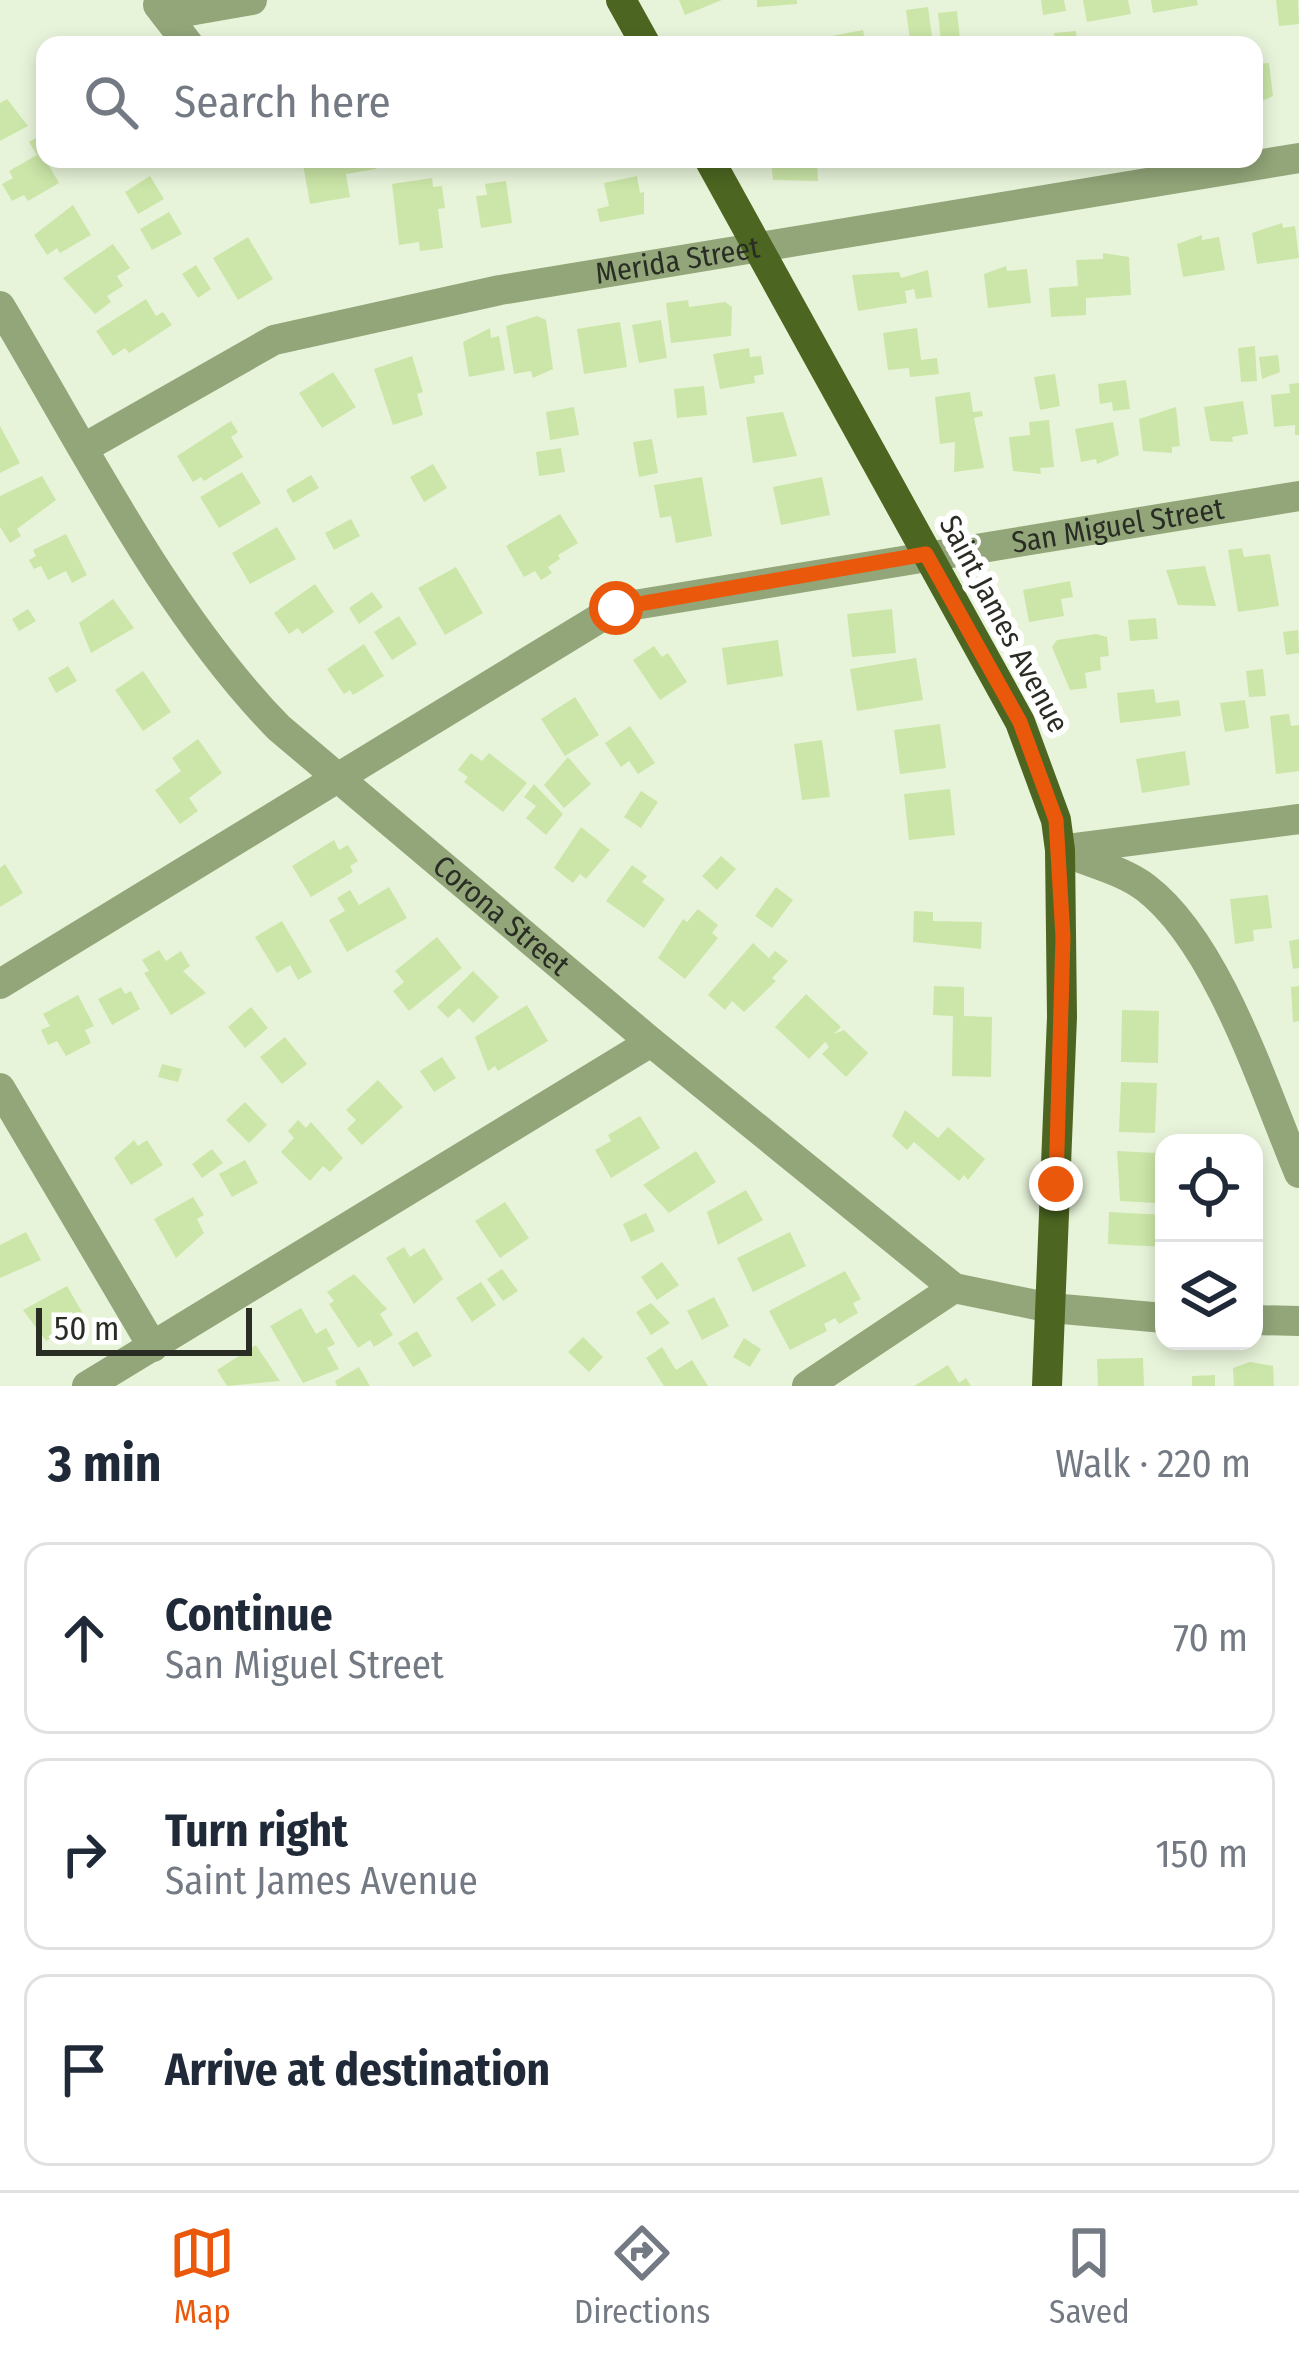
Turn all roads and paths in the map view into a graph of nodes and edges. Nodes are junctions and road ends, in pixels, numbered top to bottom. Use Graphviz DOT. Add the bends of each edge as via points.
graph roads {
  1 [pos="252,0"];
  2 [pos="621,0"];
  3 [pos="160,8"];
  4 [pos="182,36"];
  5 [pos="641,36"];
  6 [pos="1299,158"];
  7 [pos="1263,164"];
  8 [pos="714,168"];
  9 [pos="1238,168"];
  10 [pos="757,247"];
  11 [pos="0,305"];
  12 [pos="84,448"];
  13 [pos="1299,496"];
  14 [pos="926,554"];
  15 [pos="338,778"];
  16 [pos="1299,819"];
  17 [pos="1060,850"];
  18 [pos="0,984"];
  19 [pos="651,1042"];
  20 [pos="0,1088"];
  21 [pos="1299,1173"];
  22 [pos="954,1288"];
  23 [pos="1051,1308"];
  24 [pos="1155,1317"];
  25 [pos="1263,1320"];
  26 [pos="1299,1322"];
  27 [pos="153,1346"];
  28 [pos="87,1386"];
  29 [pos="807,1386"];
  30 [pos="1047,1386"];
  1 -- 3 [label="street"];
  2 -- 5 [label="main road"];
  3 -- 4 [label="street"];
  6 -- 7 [label="street, Merida Street"];
  8 -- 10 [label="main road, Saint James Avenue"];
  9 -- 10 [label="street, Merida Street"];
  10 -- 12 [label="street, Merida Street" via="500,290 274,340"];
  10 -- 14 [label="main road, Saint James Avenue"];
  11 -- 12 [label="street, Corona Street"];
  12 -- 15 [label="street, Corona Street" via="235,683"];
  13 -- 14 [label="street, San Miguel Street"];
  14 -- 15 [label="street, San Miguel Street" via="616,608"];
  14 -- 17 [label="main road, Saint James Avenue" via="1020,722"];
  15 -- 18 [label="street, San Miguel Street"];
  15 -- 19 [label="street, Corona Street"];
  16 -- 17 [label="street"];
  17 -- 21 [label="street" via="1143,886 1174,915 1215,981"];
  17 -- 23 [label="main road, Saint James Avenue"];
  19 -- 22 [label="street, Corona Street"];
  19 -- 27 [label="street"];
  20 -- 27 [label="street"];
  22 -- 23 [label="street, Corona Street"];
  22 -- 29 [label="street"];
  23 -- 24 [label="street, Corona Street"];
  23 -- 30 [label="main road, Saint James Avenue"];
  25 -- 26 [label="street"];
  27 -- 28 [label="street"];
}
